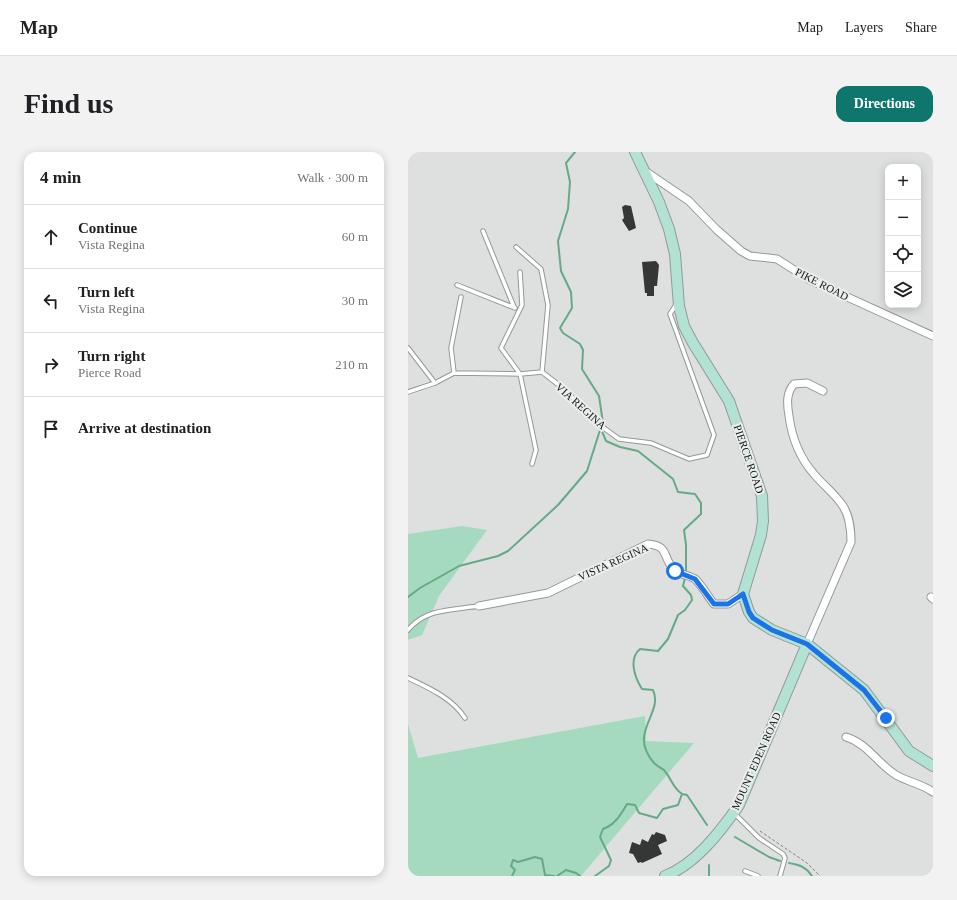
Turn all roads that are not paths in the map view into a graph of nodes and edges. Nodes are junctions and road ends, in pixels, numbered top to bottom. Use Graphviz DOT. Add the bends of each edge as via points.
graph roads {
  1 [pos="635,152"];
  2 [pos="642,169"];
  3 [pos="483,231"];
  4 [pos="516,247"];
  5 [pos="520,272"];
  6 [pos="457,285"];
  7 [pos="462,297"];
  8 [pos="678,301"];
  9 [pos="514,307"];
  10 [pos="520,310"];
  11 [pos="933,336"];
  12 [pos="408,348"];
  13 [pos="542,372"];
  14 [pos="454,373"];
  15 [pos="520,374"];
  16 [pos="435,383"];
  17 [pos="823,391"];
  18 [pos="408,392"];
  19 [pos="532,464"];
  20 [pos="743,594"];
  21 [pos="479,606"];
  22 [pos="408,630"];
  23 [pos="807,644"];
  24 [pos="408,678"];
  25 [pos="465,718"];
  26 [pos="846,737"];
  27 [pos="933,766"];
  28 [pos="933,792"];
  29 [pos="733,813"];
  30 [pos="745,871"];
  31 [pos="681,873"];
  32 [pos="666,876"];
  33 [pos="758,876"];
  34 [pos="780,876"];
  1 -- 2 [label="street, PIERCE ROAD"];
  2 -- 8 [label="street, PIERCE ROAD" via="669,228 675,254"];
  2 -- 11 [label="street, PIKE ROAD" via="688,201 741,251 750,256 777,259 810,280"];
  3 -- 9 [label="lane"];
  4 -- 13 [label="lane" via="541,269 548,305"];
  5 -- 10 [label="lane"];
  6 -- 9 [label="lane"];
  7 -- 14 [label="lane" via="451,348"];
  8 -- 13 [label="lane, VIA REGINA" via="670,314 714,434 707,455 689,459 651,443 620,439 597,423 564,389"];
  8 -- 20 [label="street, PIERCE ROAD" via="684,326 693,344 729,401 762,496 761,535"];
  9 -- 10 [label="lane"];
  10 -- 15 [label="lane" via="501,348"];
  12 -- 16 [label="lane"];
  13 -- 15 [label="lane"];
  14 -- 15 [label="lane"];
  14 -- 16 [label="lane"];
  15 -- 19 [label="lane" via="536,450"];
  16 -- 18 [label="lane"];
  17 -- 23 [label="street" via="807,383 794,384 788,396 787,409 798,452 814,475 843,506 849,518 851,542"];
  20 -- 21 [label="street, VISTA REGINA" via="728,604 714,604 695,579 675,571 665,551 658,545 648,544 548,593"];
  20 -- 23 [label="street" via="753,618 772,630"];
  21 -- 22 [label="lane" via="438,611 424,616"];
  23 -- 27 [label="street" via="864,690 909,751"];
  23 -- 29 [label="street, MOUNT EDEN ROAD"];
  24 -- 25 [label="lane" via="430,688 458,708"];
  26 -- 28 [label="street" via="863,746 896,775"];
  29 -- 31 [label="street, MOUNT EDEN ROAD"];
  29 -- 34 [label="lane" via="759,838 783,854 785,858"];
  30 -- 33 [label="lane"];
  31 -- 32 [label="street, MOUNT EDEN ROAD"];
}
